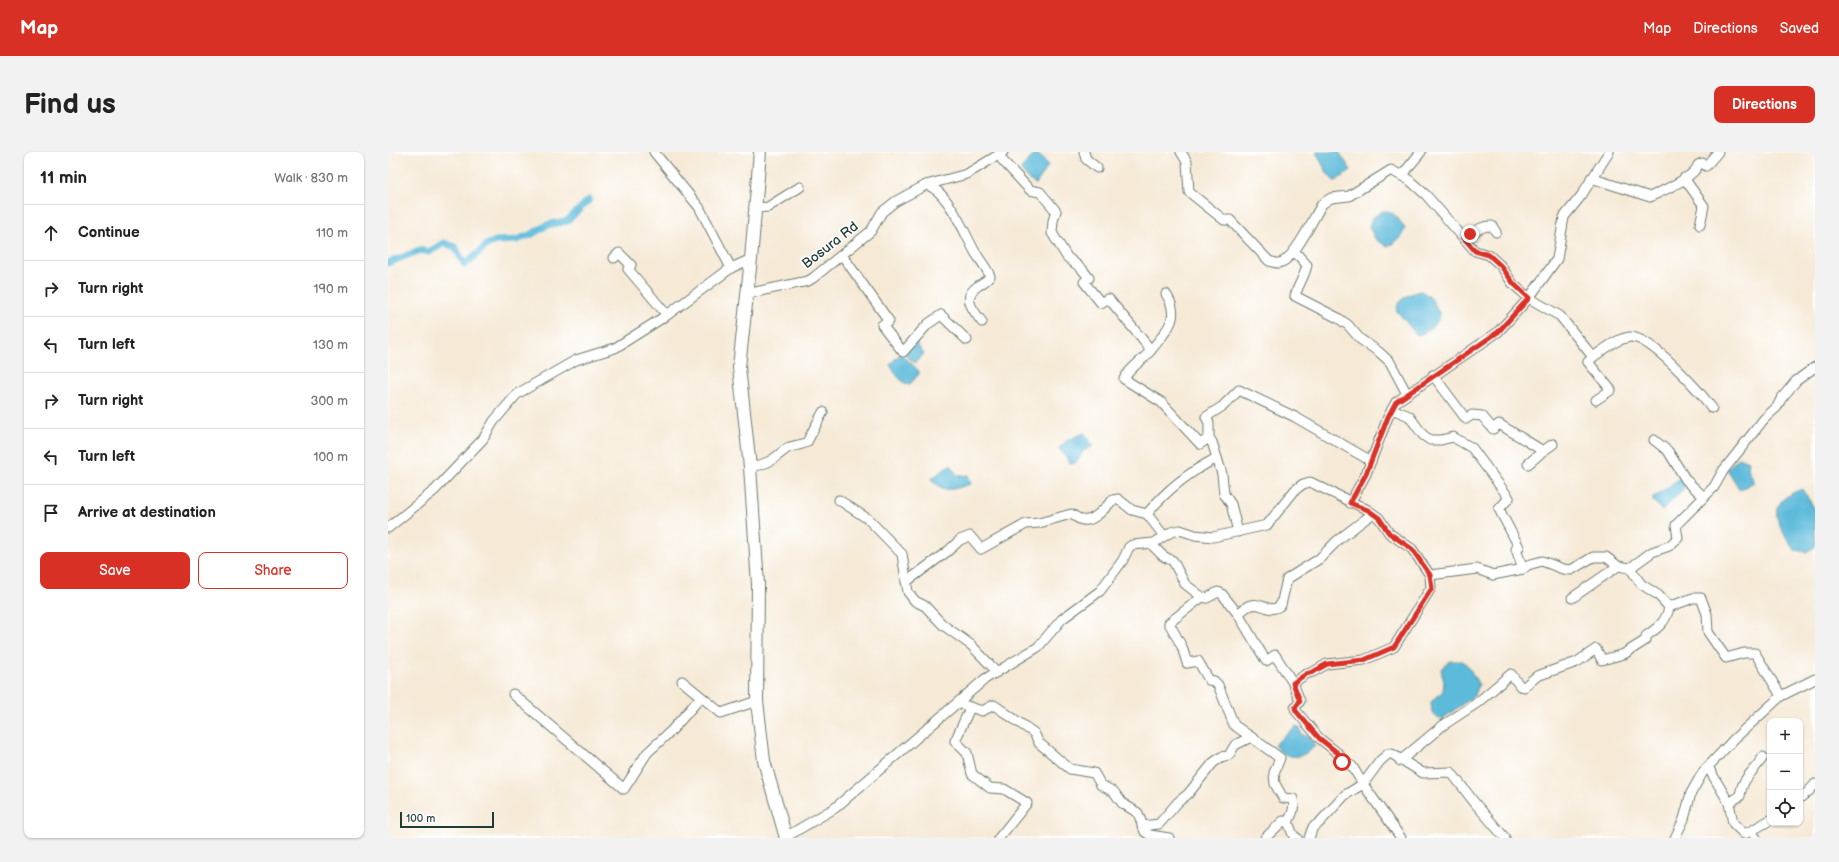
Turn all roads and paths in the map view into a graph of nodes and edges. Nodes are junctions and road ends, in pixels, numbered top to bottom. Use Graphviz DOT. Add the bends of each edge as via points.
graph roads {
  1 [pos="654,152"];
  2 [pos="760,152"];
  3 [pos="1084,152"];
  4 [pos="1181,152"];
  5 [pos="1421,152"];
  6 [pos="1609,152"];
  7 [pos="1718,152"];
  8 [pos="1001,154"];
  9 [pos="1097,168"];
  10 [pos="1402,175"];
  11 [pos="1591,178"];
  12 [pos="1684,178"];
  13 [pos="926,185"];
  14 [pos="800,187"];
  15 [pos="756,208"];
  16 [pos="1700,226"];
  17 [pos="1496,232"];
  18 [pos="1464,238"];
  19 [pos="1295,252"];
  20 [pos="842,255"];
  21 [pos="614,258"];
  22 [pos="751,260"];
  23 [pos="731,268"];
  24 [pos="746,294"];
  25 [pos="1166,294"];
  26 [pos="1529,298"];
  27 [pos="667,315"];
  28 [pos="982,322"];
  29 [pos="967,340"];
  30 [pos="1151,350"];
  31 [pos="1593,357"];
  32 [pos="1815,368"];
  33 [pos="1433,375"];
  34 [pos="1407,394"];
  35 [pos="1596,400"];
  36 [pos="1712,408"];
  37 [pos="1392,409"];
  38 [pos="823,412"];
  39 [pos="1209,438"];
  40 [pos="1654,440"];
  41 [pos="1553,444"];
  42 [pos="1543,451"];
  43 [pos="1217,458"];
  44 [pos="1371,461"];
  45 [pos="1528,464"];
  46 [pos="750,467"];
  47 [pos="1704,497"];
  48 [pos="839,500"];
  49 [pos="1350,503"];
  50 [pos="1147,514"];
  51 [pos="1372,514"];
  52 [pos="388,528"];
  53 [pos="1238,532"];
  54 [pos="1164,536"];
  55 [pos="1154,543"];
  56 [pos="1618,566"];
  57 [pos="1630,568"];
  58 [pos="1522,569"];
  59 [pos="1430,575"];
  60 [pos="906,582"];
  61 [pos="1202,597"];
  62 [pos="1572,598"];
  63 [pos="1669,607"];
  64 [pos="1238,614"];
  65 [pos="997,672"];
  66 [pos="1815,679"];
  67 [pos="682,681"];
  68 [pos="1293,683"];
  69 [pos="513,694"];
  70 [pos="1781,696"];
  71 [pos="701,697"];
  72 [pos="757,701"];
  73 [pos="958,703"];
  74 [pos="970,708"];
  75 [pos="1251,737"];
  76 [pos="1763,757"];
  77 [pos="1400,761"];
  78 [pos="1708,767"];
  79 [pos="1363,784"];
  80 [pos="1815,784"];
  81 [pos="1803,796"];
  82 [pos="1729,803"];
  83 [pos="1288,822"];
  84 [pos="1767,823"];
  85 [pos="1142,826"];
  86 [pos="1754,835"];
  87 [pos="785,837"];
  88 [pos="999,838"];
  89 [pos="1169,838"];
  90 [pos="1265,838"];
  91 [pos="1297,838"];
  92 [pos="1310,838"];
  93 [pos="1401,838"];
  94 [pos="1505,838"];
  95 [pos="1675,838"];
  1 -- 23 [label="street" via="699,207"];
  2 -- 15 [label="main road"];
  3 -- 9 [label="street" via="1086,159"];
  4 -- 19 [label="street" via="1187,162 1189,192 1224,220 1230,220 1269,261 1283,262"];
  5 -- 10 [label="street"];
  6 -- 11 [label="street"];
  7 -- 12 [label="street" via="1706,166 1698,164 1697,169"];
  8 -- 13 [label="street, Bosura Rd" via="968,174"];
  8 -- 30 [label="street" via="1002,161 1030,190 1040,192 1056,211 1052,233 1067,257 1089,278 1084,282 1101,303 1109,299"];
  10 -- 18 [label="street" via="1437,205"];
  10 -- 19 [label="street" via="1391,170 1349,196 1327,200 1322,204"];
  11 -- 12 [label="street" via="1650,197"];
  11 -- 26 [label="street" via="1581,196 1564,217 1557,259"];
  12 -- 16 [label="street" via="1704,206"];
  13 -- 20 [label="street, Bosura Rd" via="896,201 882,212 871,231"];
  13 -- 28 [label="street" via="936,190 950,206 990,276 970,292 968,297"];
  14 -- 15 [label="street" via="768,207"];
  15 -- 22 [label="main road"];
  17 -- 18 [label="street" via="1492,226 1481,227"];
  18 -- 26 [label="street" via="1475,251 1489,255 1501,266 1514,284"];
  19 -- 34 [label="street" via="1307,265 1295,296 1338,318 1360,339 1379,352 1390,362"];
  20 -- 24 [label="street, Bosura Rd" via="808,281"];
  20 -- 29 [label="street" via="889,321 882,325 903,352 928,324 941,315"];
  21 -- 27 [label="street" via="619,253 631,265 628,269"];
  22 -- 23 [label="street"];
  22 -- 24 [label="main road"];
  23 -- 27 [label="street"];
  24 -- 46 [label="main road" via="739,367"];
  25 -- 30 [label="street" via="1173,304 1172,322"];
  26 -- 31 [label="street" via="1560,316"];
  26 -- 33 [label="street" via="1498,332"];
  27 -- 52 [label="street" via="615,348 576,360 517,394 494,421 483,440 435,490"];
  30 -- 39 [label="street" via="1127,372 1124,379 1161,402 1200,444"];
  31 -- 35 [label="street" via="1588,362 1611,390"];
  31 -- 36 [label="street" via="1618,340 1632,337 1639,339 1669,361"];
  32 -- 47 [label="street" via="1796,381"];
  33 -- 34 [label="street"];
  33 -- 42 [label="street" via="1466,419 1472,414 1482,416 1493,429 1499,424"];
  34 -- 37 [label="street" via="1396,402"];
  37 -- 44 [label="street"];
  37 -- 58 [label="street" via="1409,416 1430,440 1453,437 1472,448 1509,498 1499,509 1519,547 1516,549"];
  38 -- 46 [label="street" via="807,442 786,449 766,464"];
  39 -- 43 [label="street"];
  39 -- 44 [label="street" via="1209,423 1206,417 1223,406 1239,390 1295,417"];
  40 -- 47 [label="street" via="1668,451 1686,480"];
  41 -- 42 [label="street"];
  42 -- 45 [label="street"];
  43 -- 50 [label="street" via="1176,483"];
  43 -- 53 [label="street" via="1224,494 1231,504"];
  44 -- 49 [label="street"];
  46 -- 72 [label="main road" via="758,584"];
  47 -- 57 [label="street" via="1676,526 1678,538 1670,546 1652,552"];
  48 -- 60 [label="street" via="868,519 902,554"];
  49 -- 51 [label="street"];
  49 -- 53 [label="street" via="1316,484 1302,484 1267,525"];
  50 -- 54 [label="street"];
  50 -- 60 [label="street" via="1132,510 1118,499 1086,520 1071,514 1026,524 981,549 968,536"];
  51 -- 59 [label="street" via="1379,518 1395,538 1412,549"];
  51 -- 64 [label="street" via="1338,540 1319,559 1287,579 1282,605 1276,609 1250,605"];
  53 -- 54 [label="street" via="1213,537 1180,530"];
  54 -- 55 [label="street"];
  55 -- 61 [label="street" via="1154,547 1163,556 1174,561 1186,584"];
  55 -- 65 [label="street" via="1129,547 1123,560 1100,591 1062,619 1038,647"];
  56 -- 57 [label="street"];
  56 -- 58 [label="street" via="1606,557 1593,557 1571,570 1542,561"];
  56 -- 62 [label="street"];
  57 -- 63 [label="street" via="1641,584 1658,594"];
  58 -- 59 [label="street" via="1493,575 1477,569"];
  59 -- 68 [label="street" via="1432,588 1394,647 1364,660 1327,664"];
  60 -- 65 [label="street" via="908,592 915,601 929,609 944,625 971,644"];
  61 -- 64 [label="street" via="1207,598 1218,592"];
  61 -- 75 [label="street" via="1169,623 1182,647 1187,663 1198,661 1209,680 1218,685 1234,725"];
  63 -- 70 [label="street" via="1693,598 1701,598 1707,614 1708,632 1726,658 1755,653"];
  63 -- 77 [label="street" via="1668,616 1660,626 1646,636 1646,640 1624,654 1602,660 1596,649 1577,662 1537,676 1524,687 1520,686 1511,674"];
  64 -- 68 [label="street" via="1266,662 1275,656"];
  65 -- 73 [label="street"];
  66 -- 70 [label="street"];
  67 -- 71 [label="street"];
  68 -- 79 [label="street" via="1300,701 1295,708 1296,711 1319,738 1339,754 1342,762 1352,766"];
  69 -- 71 [label="street" via="624,789 647,752 672,730"];
  70 -- 78 [label="street"];
  71 -- 72 [label="street" via="721,713"];
  72 -- 87 [label="main road" via="764,761"];
  73 -- 74 [label="street"];
  73 -- 87 [label="street" via="835,808"];
  74 -- 85 [label="street" via="982,711 994,705 1034,732 1040,743 1070,769 1094,773 1101,785 1114,792 1122,803 1138,813"];
  74 -- 88 [label="street" via="955,741 967,753 972,774 990,788 1004,789 1027,803"];
  75 -- 83 [label="street" via="1280,758 1274,773 1275,784 1283,798 1293,799 1294,811"];
  75 -- 85 [label="street" via="1234,745 1229,755 1213,763 1159,824"];
  76 -- 82 [label="street" via="1741,786 1740,796"];
  77 -- 79 [label="street" via="1392,754 1388,754"];
  77 -- 94 [label="street" via="1423,773 1451,772"];
  78 -- 82 [label="street"];
  78 -- 95 [label="street" via="1691,794"];
  79 -- 92 [label="street" via="1345,795 1313,827"];
  79 -- 93 [label="street"];
  80 -- 81 [label="street"];
  82 -- 86 [label="street" via="1734,823 1744,834"];
  83 -- 90 [label="street" via="1283,821"];
  83 -- 91 [label="street" via="1293,835"];
  84 -- 86 [label="street"];
  85 -- 89 [label="street" via="1150,835"];
}
